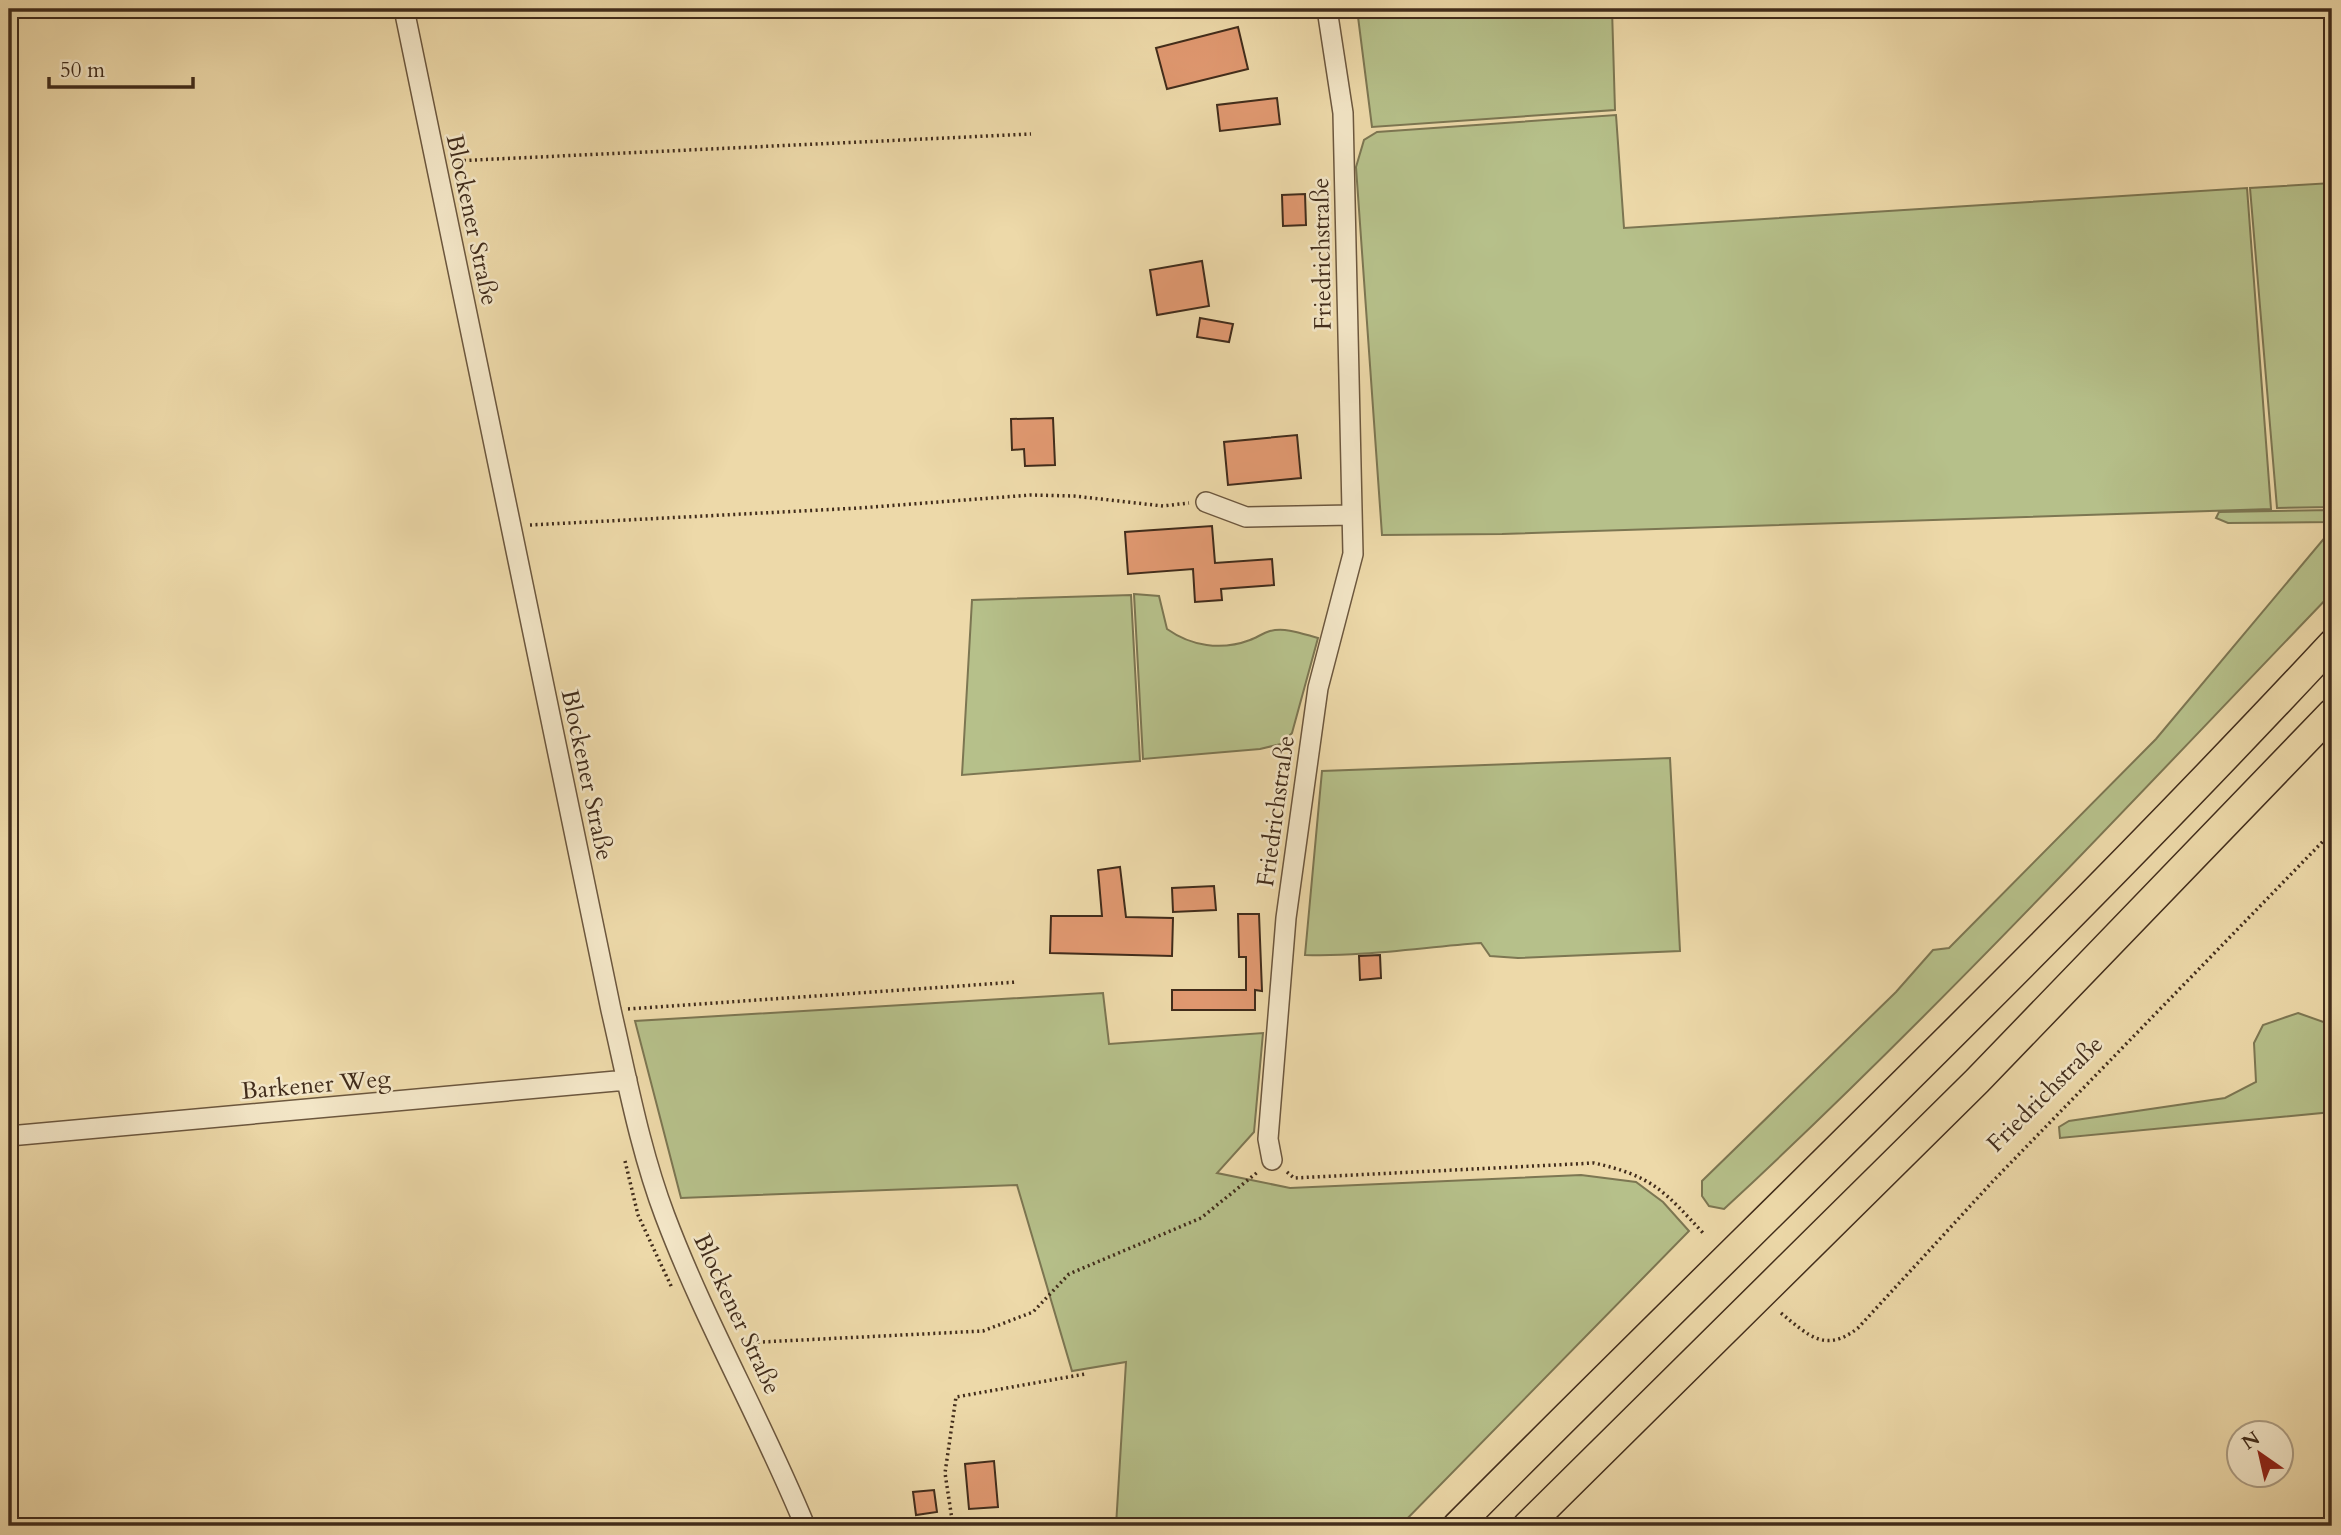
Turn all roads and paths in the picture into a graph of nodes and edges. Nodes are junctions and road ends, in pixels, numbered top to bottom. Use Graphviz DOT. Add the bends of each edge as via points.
graph roads {
  1 [pos="404,9"];
  2 [pos="1327,9"];
  3 [pos="1031,134"];
  4 [pos="435,162"];
  5 [pos="1206,502"];
  6 [pos="1352,515"];
  7 [pos="510,526"];
  8 [pos="2332,644"];
  9 [pos="2332,713"];
  10 [pos="2332,832"];
  11 [pos="1017,982"];
  12 [pos="611,1010"];
  13 [pos="627,1080"];
  14 [pos="9,1136"];
  15 [pos="1272,1160"];
  16 [pos="1704,1234"];
  17 [pos="1782,1313"];
  18 [pos="725,1348"];
  19 [pos="1085,1374"];
  20 [pos="805,1526"];
  21 [pos="953,1526"];
  22 [pos="1457,1526"];
  23 [pos="1527,1526"];
  1 -- 4 [label="street, Blockener Straße"];
  2 -- 6 [label="street, Friedrichstraße" via="1343,113"];
  3 -- 4 [label="path"];
  4 -- 7 [label="street, Blockener Straße"];
  5 -- 6 [label="street" via="1246,516"];
  5 -- 7 [label="path" via="1163,506 1031,495"];
  6 -- 15 [label="street, Friedrichstraße" via="1353,554 1318,688 1286,918 1268,1139"];
  7 -- 12 [label="street, Blockener Straße"];
  8 -- 22 [label="highway" via="1942,1046"];
  9 -- 23 [label="highway" via="1977,1081"];
  10 -- 17 [label="path, Friedrichstraße" via="1994,1180 1858,1328 1845,1338 1811,1338"];
  11 -- 12 [label="path"];
  12 -- 13 [label="street, Blockener Straße"];
  13 -- 14 [label="street, Barkener Weg"];
  13 -- 18 [label="street, Blockener Straße" via="664,1214"];
  15 -- 16 [label="path" via="1294,1178 1594,1163 1628,1170 1660,1187"];
  15 -- 18 [label="path" via="1201,1218 1069,1274 1033,1312 983,1331 738,1343"];
  18 -- 20 [label="street, Blockener Straße"];
  19 -- 21 [label="path" via="956,1397 945,1473"];
}
